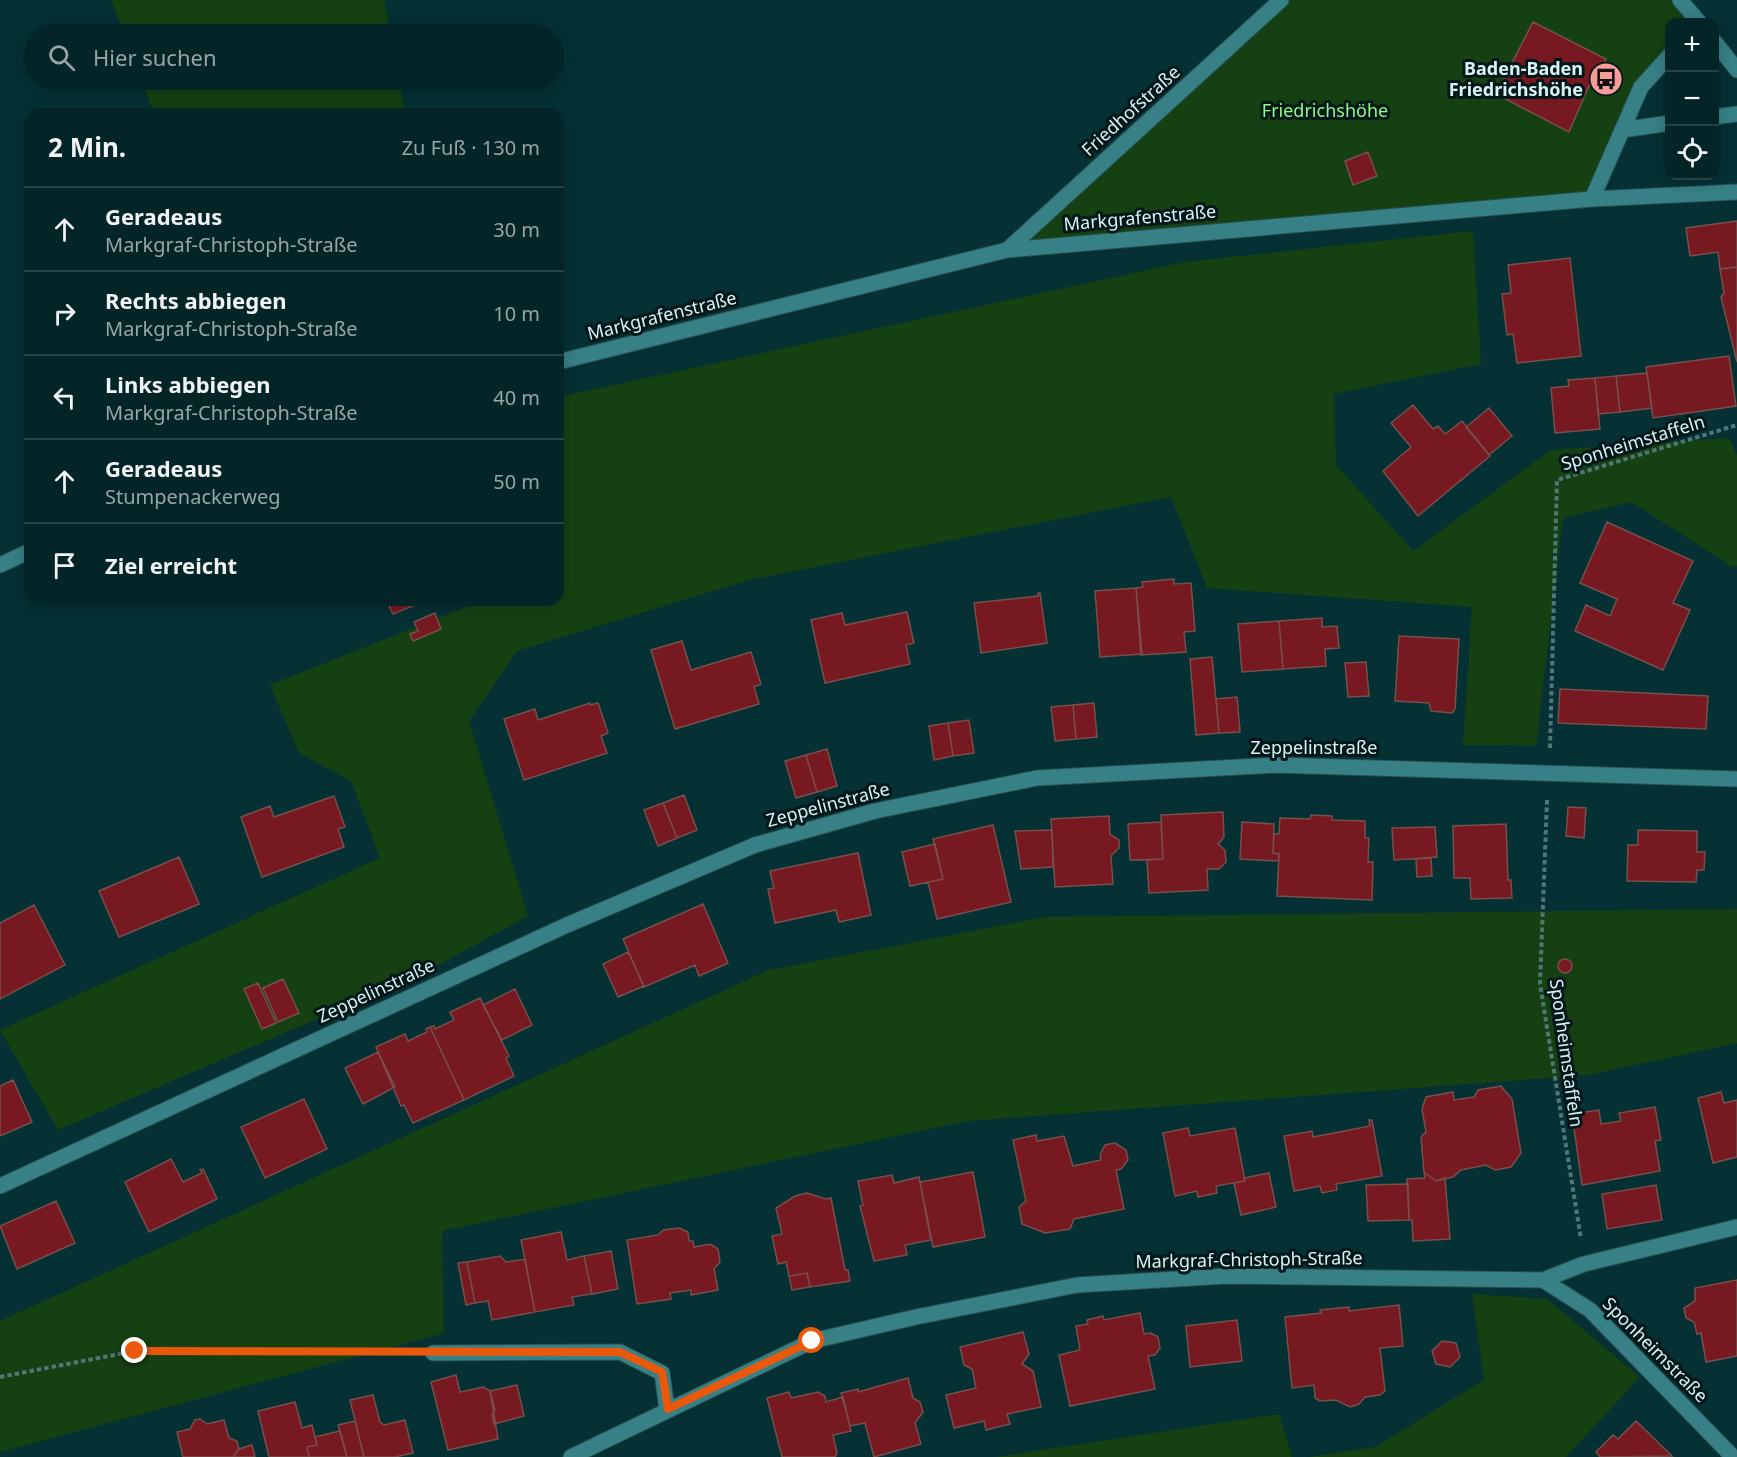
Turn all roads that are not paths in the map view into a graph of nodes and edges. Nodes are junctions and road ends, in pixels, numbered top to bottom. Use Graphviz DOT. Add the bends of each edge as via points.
graph roads {
  1 [pos="1281,0"];
  2 [pos="1680,0"];
  3 [pos="1696,18"];
  4 [pos="1719,47"];
  5 [pos="1665,61"];
  6 [pos="1737,70"];
  7 [pos="1737,114"];
  8 [pos="1719,116"];
  9 [pos="1665,124"];
  10 [pos="1622,130"];
  11 [pos="1737,192"];
  12 [pos="1592,199"];
  13 [pos="1007,250"];
  14 [pos="564,361"];
  15 [pos="24,554"];
  16 [pos="0,565"];
  17 [pos="1737,779"];
  18 [pos="0,1186"];
  19 [pos="1737,1227"];
  20 [pos="1543,1280"];
  21 [pos="433,1353"];
  22 [pos="668,1409"];
  23 [pos="571,1457"];
  24 [pos="1733,1457"];
  1 -- 13 [label="street, Friedhofstraße"];
  2 -- 3 [label="street"];
  4 -- 6 [label="street"];
  5 -- 10 [label="street" via="1641,87"];
  7 -- 8 [label="street"];
  9 -- 10 [label="street"];
  10 -- 12 [label="street"];
  11 -- 12 [label="street, Markgrafenstraße"];
  12 -- 13 [label="street, Markgrafenstraße"];
  13 -- 14 [label="street, Markgrafenstraße"];
  15 -- 16 [label="street"];
  17 -- 18 [label="street, Zeppelinstraße" via="1275,765 1037,778 875,811 754,845 567,925"];
  19 -- 20 [label="street, Markgraf-Christoph-Straße" via="1584,1264"];
  20 -- 22 [label="street, Markgraf-Christoph-Straße" via="1226,1276 1077,1285 812,1341"];
  20 -- 24 [label="street, Sponheimstraße" via="1590,1310"];
  21 -- 22 [label="street" via="620,1352 662,1372"];
  22 -- 23 [label="street, Markgraf-Christoph-Straße"];
}
